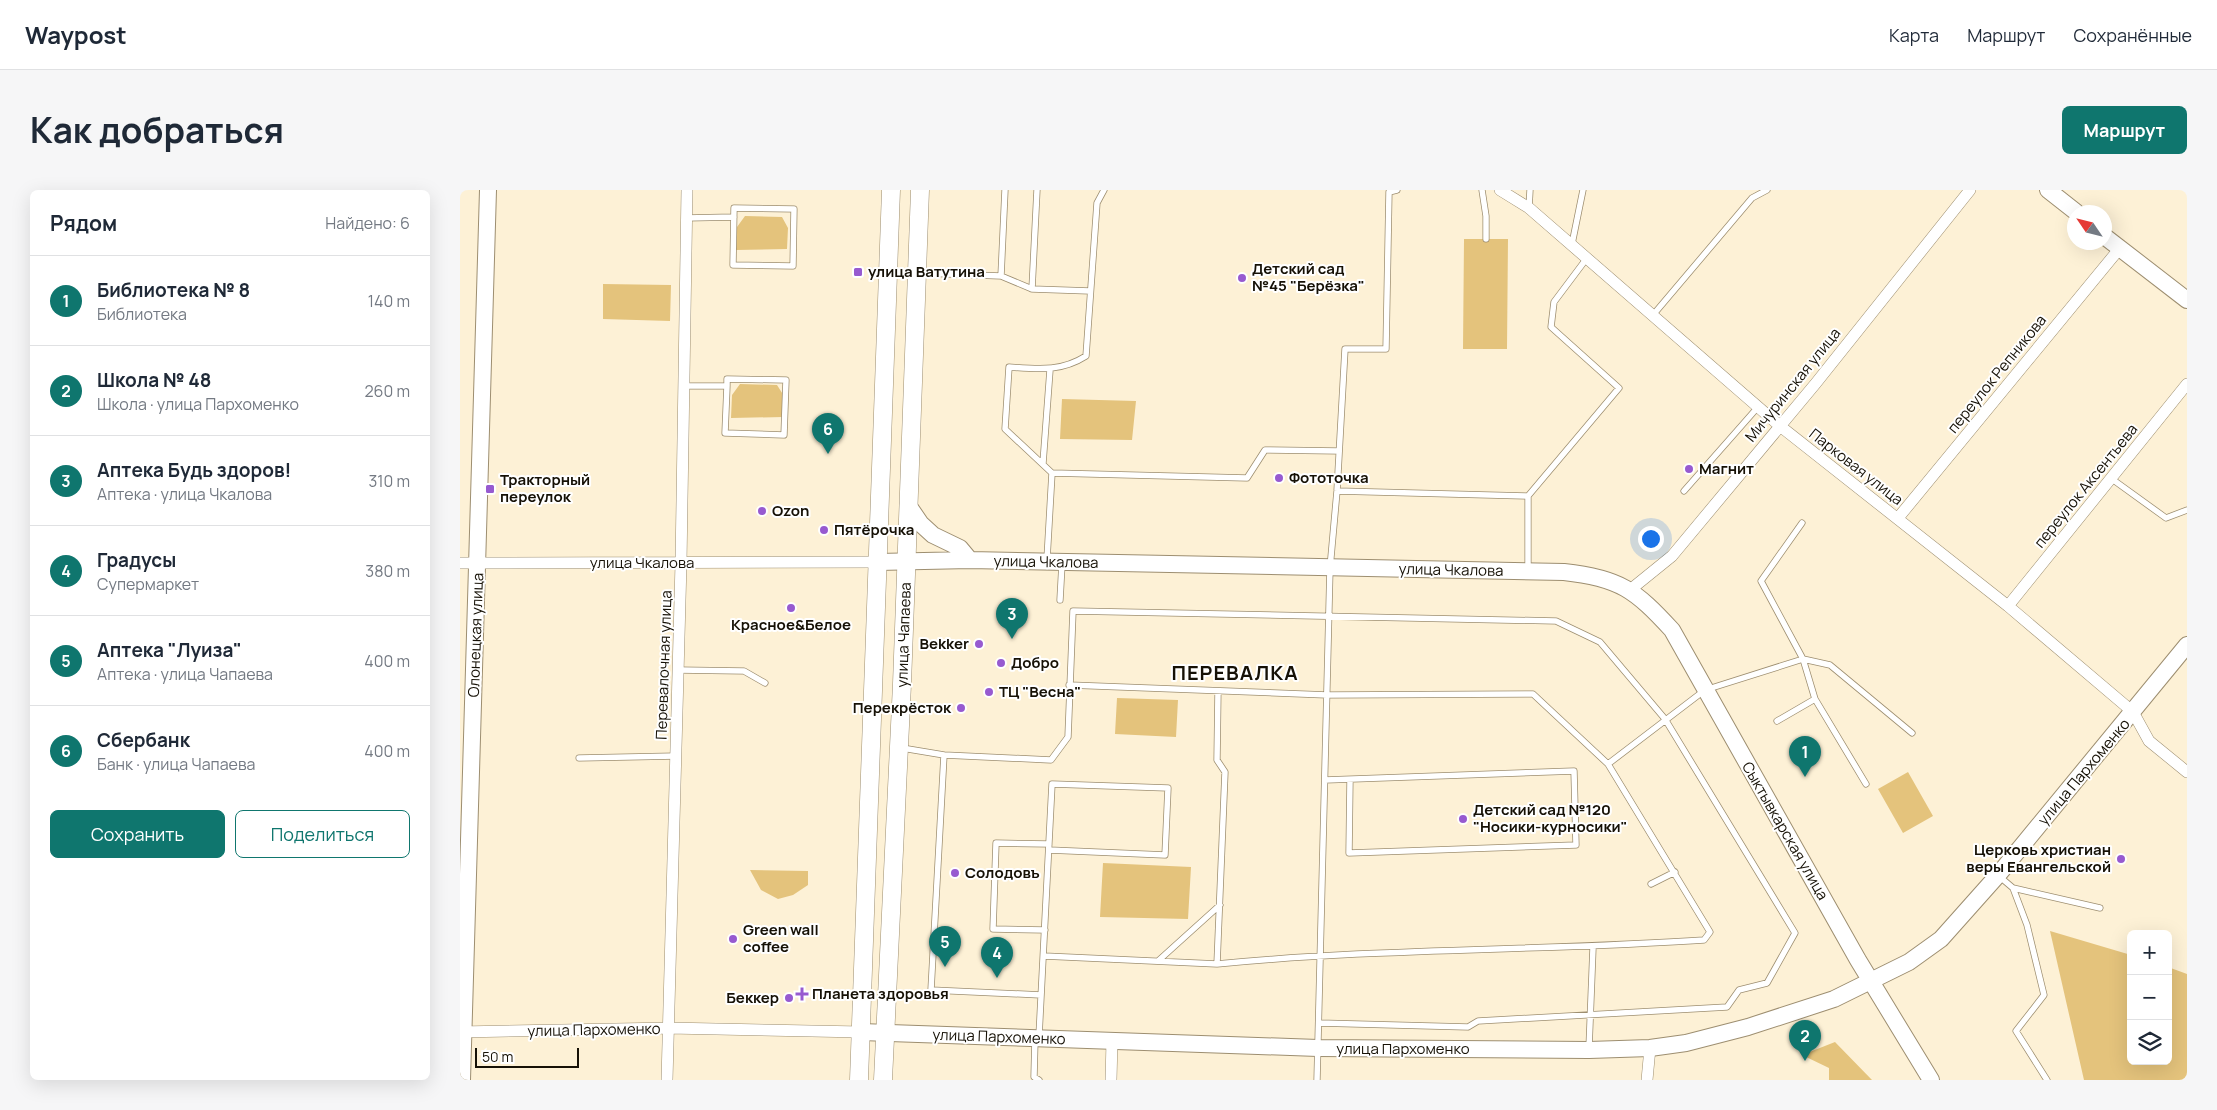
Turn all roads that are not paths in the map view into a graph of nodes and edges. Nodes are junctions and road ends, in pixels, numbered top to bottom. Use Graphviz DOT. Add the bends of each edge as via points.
graph roads {
  1 [pos="488,190"];
  2 [pos="686,190"];
  3 [pos="891,190"];
  4 [pos="920,190"];
  5 [pos="1005,190"];
  6 [pos="1037,190"];
  7 [pos="1104,190"];
  8 [pos="1397,190"];
  9 [pos="1482,190"];
  10 [pos="1500,190"];
  11 [pos="1530,190"];
  12 [pos="1583,190"];
  13 [pos="1768,190"];
  14 [pos="1970,190"];
  15 [pos="2048,190"];
  16 [pos="2067,205"];
  17 [pos="1529,208"];
  18 [pos="734,217"];
  19 [pos="686,218"];
  20 [pos="1486,239"];
  21 [pos="2112,242"];
  22 [pos="1572,244"];
  23 [pos="2120,248"];
  24 [pos="1587,258"];
  25 [pos="918,272"];
  26 [pos="1001,276"];
  27 [pos="1032,289"];
  28 [pos="1090,291"];
  29 [pos="2187,300"];
  30 [pos="1653,315"];
  31 [pos="1050,370"];
  32 [pos="2187,384"];
  33 [pos="684,386"];
  34 [pos="726,386"];
  35 [pos="1758,408"];
  36 [pos="1780,426"];
  37 [pos="1339,451"];
  38 [pos="1043,463"];
  39 [pos="1052,473"];
  40 [pos="2112,479"];
  41 [pos="1338,491"];
  42 [pos="1684,491"];
  43 [pos="1528,496"];
  44 [pos="908,505"];
  45 [pos="2187,510"];
  46 [pos="1898,518"];
  47 [pos="1802,522"];
  48 [pos="970,560"];
  49 [pos="906,561"];
  50 [pos="878,562"];
  51 [pos="1054,562"];
  52 [pos="681,563"];
  53 [pos="460,564"];
  54 [pos="478,564"];
  55 [pos="1330,568"];
  56 [pos="1528,571"];
  57 [pos="1630,590"];
  58 [pos="1060,600"];
  59 [pos="2008,606"];
  60 [pos="1329,616"];
  61 [pos="2187,645"];
  62 [pos="1803,659"];
  63 [pos="678,670"];
  64 [pos="765,683"];
  65 [pos="1069,685"];
  66 [pos="1705,690"];
  67 [pos="1218,691"];
  68 [pos="1327,695"];
  69 [pos="1815,699"];
  70 [pos="2133,712"];
  71 [pos="1665,719"];
  72 [pos="1777,721"];
  73 [pos="1912,733"];
  74 [pos="899,748"];
  75 [pos="944,755"];
  76 [pos="676,756"];
  77 [pos="579,758"];
  78 [pos="1608,764"];
  79 [pos="2187,772"];
  80 [pos="1325,780"];
  81 [pos="1350,780"];
  82 [pos="1866,784"];
  83 [pos="1049,847"];
  84 [pos="1675,872"];
  85 [pos="1998,875"];
  86 [pos="1651,884"];
  87 [pos="2013,888"];
  88 [pos="1220,905"];
  89 [pos="2100,908"];
  90 [pos="1045,930"];
  91 [pos="1593,948"];
  92 [pos="1044,956"];
  93 [pos="1321,957"];
  94 [pos="1158,961"];
  95 [pos="1217,964"];
  96 [pos="1872,980"];
  97 [pos="1041,996"];
  98 [pos="1592,1015"];
  99 [pos="1319,1023"];
  100 [pos="669,1028"];
  101 [pos="462,1032"];
  102 [pos="861,1032"];
  103 [pos="883,1033"];
  104 [pos="1036,1038"];
  105 [pos="1112,1041"];
  106 [pos="1318,1048"];
  107 [pos="1650,1048"];
  108 [pos="1589,1050"];
  109 [pos="462,1080"];
  110 [pos="667,1080"];
  111 [pos="859,1080"];
  112 [pos="882,1080"];
  113 [pos="1038,1080"];
  114 [pos="1111,1080"];
  115 [pos="1318,1080"];
  116 [pos="1647,1080"];
  117 [pos="1931,1080"];
  118 [pos="2047,1080"];
  1 -- 54 [label="main road, Олонецкая улица"];
  2 -- 19 [label="street, Перевалочная улица"];
  3 -- 50 [label="main road, улица Чапаева"];
  4 -- 25 [label="main road, улица Чапаева"];
  5 -- 26 [label="lane"];
  6 -- 27 [label="lane"];
  7 -- 28 [label="lane" via="1097,204"];
  8 -- 37 [label="lane" via="1390,192 1386,349 1345,349"];
  9 -- 20 [label="lane"];
  10 -- 17 [label="street, Парковая улица"];
  11 -- 17 [label="lane"];
  12 -- 22 [label="lane"];
  13 -- 30 [label="lane" via="1752,198"];
  14 -- 36 [label="street, Мичуринская улица"];
  15 -- 16 [label="main road"];
  17 -- 22 [label="street, Парковая улица"];
  18 -- 18 [label="lane" via="733,265 793,266 794,210 734,208"];
  18 -- 19 [label="lane"];
  19 -- 33 [label="street, Перевалочная улица"];
  21 -- 23 [label="main road"];
  22 -- 24 [label="street, Парковая улица"];
  23 -- 29 [label="main road"];
  23 -- 46 [label="street, переулок Репникова"];
  24 -- 30 [label="street, Парковая улица"];
  24 -- 43 [label="lane" via="1554,302 1551,327 1619,388"];
  25 -- 26 [label="lane"];
  25 -- 44 [label="main road, улица Чапаева"];
  26 -- 27 [label="lane"];
  27 -- 28 [label="lane"];
  28 -- 31 [label="lane" via="1086,356 1073,364"];
  30 -- 35 [label="street, Парковая улица"];
  31 -- 38 [label="lane"];
  31 -- 38 [label="lane" via="1009,367 1005,429"];
  32 -- 40 [label="street, переулок Аксентьева"];
  33 -- 34 [label="lane"];
  33 -- 52 [label="street, Перевалочная улица"];
  34 -- 34 [label="lane" via="725,433 784,435 786,380 727,378"];
  35 -- 36 [label="street, Парковая улица"];
  35 -- 42 [label="lane"];
  36 -- 46 [label="street, Парковая улица"];
  36 -- 57 [label="street, Мичуринская улица" via="1672,556"];
  37 -- 39 [label="lane" via="1265,450 1248,478"];
  37 -- 41 [label="lane"];
  38 -- 39 [label="lane"];
  39 -- 51 [label="lane"];
  40 -- 45 [label="lane" via="2166,518"];
  40 -- 59 [label="street, переулок Аксентьева"];
  41 -- 43 [label="lane"];
  41 -- 55 [label="lane"];
  43 -- 56 [label="lane"];
  44 -- 48 [label="main road" via="933,535 960,548"];
  44 -- 49 [label="main road, улица Чапаева"];
  46 -- 59 [label="street, Парковая улица"];
  47 -- 62 [label="lane" via="1761,581"];
  48 -- 49 [label="main road, улица Чкалова"];
  48 -- 51 [label="main road, улица Чкалова"];
  49 -- 50 [label="main road, улица Чкалова"];
  49 -- 74 [label="main road, улица Чапаева"];
  50 -- 52 [label="street, улица Чкалова"];
  50 -- 102 [label="main road, улица Чапаева"];
  51 -- 55 [label="main road, улица Чкалова"];
  51 -- 58 [label="lane"];
  52 -- 54 [label="street, улица Чкалова"];
  52 -- 63 [label="street, Перевалочная улица"];
  53 -- 54 [label="street, улица Чкалова"];
  54 -- 101 [label="main road, Олонецкая улица"];
  55 -- 56 [label="main road, улица Чкалова"];
  55 -- 60 [label="lane"];
  56 -- 57 [label="main road, улица Чкалова" via="1597,576"];
  57 -- 66 [label="main road, Сыктывкарская улица" via="1672,630"];
  59 -- 70 [label="street, Парковая улица"];
  60 -- 65 [label="lane" via="1073,611"];
  60 -- 68 [label="lane"];
  60 -- 71 [label="lane" via="1556,621 1600,642"];
  61 -- 70 [label="main road, улица Пархоменко"];
  62 -- 66 [label="lane"];
  62 -- 69 [label="lane"];
  62 -- 73 [label="lane" via="1830,665"];
  63 -- 64 [label="lane" via="744,671"];
  63 -- 76 [label="street, Перевалочная улица"];
  65 -- 67 [label="lane"];
  65 -- 75 [label="lane" via="1068,737 1051,760"];
  66 -- 71 [label="lane"];
  66 -- 96 [label="main road, Сыктывкарская улица"];
  67 -- 68 [label="lane"];
  67 -- 88 [label="lane" via="1217,760 1225,772"];
  68 -- 78 [label="lane" via="1533,694"];
  68 -- 80 [label="lane"];
  69 -- 72 [label="lane"];
  69 -- 82 [label="lane"];
  70 -- 79 [label="street, Парковая улица" via="2149,741"];
  70 -- 85 [label="main road, улица Пархоменко"];
  71 -- 78 [label="lane"];
  71 -- 98 [label="lane" via="1795,933 1767,983 1739,990 1727,1007"];
  74 -- 75 [label="lane"];
  74 -- 103 [label="main road, улица Чапаева"];
  75 -- 97 [label="lane" via="932,990"];
  76 -- 77 [label="lane"];
  76 -- 100 [label="street, Перевалочная улица"];
  78 -- 84 [label="lane"];
  80 -- 81 [label="lane"];
  80 -- 93 [label="lane"];
  81 -- 81 [label="lane" via="1574,771 1576,846 1349,853"];
  83 -- 83 [label="lane" via="1052,784 1168,788 1165,855"];
  83 -- 90 [label="lane"];
  83 -- 90 [label="lane" via="996,843 993,929"];
  84 -- 86 [label="lane"];
  84 -- 91 [label="lane" via="1710,932 1704,940"];
  85 -- 87 [label="lane"];
  85 -- 96 [label="main road, улица Пархоменко" via="1941,939 1908,962"];
  87 -- 89 [label="lane"];
  87 -- 118 [label="lane" via="2027,925 2044,995 2016,1031"];
  88 -- 94 [label="lane"];
  88 -- 95 [label="lane"];
  90 -- 92 [label="lane"];
  91 -- 93 [label="lane"];
  91 -- 98 [label="lane"];
  92 -- 94 [label="lane"];
  92 -- 97 [label="lane"];
  93 -- 95 [label="lane"];
  93 -- 99 [label="lane"];
  94 -- 95 [label="lane"];
  96 -- 107 [label="main road, улица Пархоменко" via="1834,999 1748,1027 1686,1043"];
  96 -- 117 [label="main road, Сыктывкарская улица"];
  97 -- 104 [label="lane"];
  98 -- 99 [label="lane" via="1478,1020 1468,1027"];
  98 -- 108 [label="lane"];
  99 -- 106 [label="lane"];
  100 -- 101 [label="street, улица Пархоменко"];
  100 -- 102 [label="street, улица Пархоменко"];
  100 -- 110 [label="street, Перевалочная улица"];
  101 -- 109 [label="main road, Олонецкая улица"];
  102 -- 103 [label="main road, улица Пархоменко"];
  102 -- 111 [label="main road, улица Чапаева"];
  103 -- 104 [label="main road, улица Пархоменко"];
  103 -- 112 [label="main road, улица Чапаева"];
  104 -- 105 [label="main road, улица Пархоменко"];
  104 -- 113 [label="lane" via="1034,1077"];
  105 -- 106 [label="main road, улица Пархоменко"];
  105 -- 114 [label="street"];
  106 -- 108 [label="main road, улица Пархоменко"];
  106 -- 115 [label="lane"];
  107 -- 108 [label="main road, улица Пархоменко"];
  107 -- 116 [label="street"];
}
